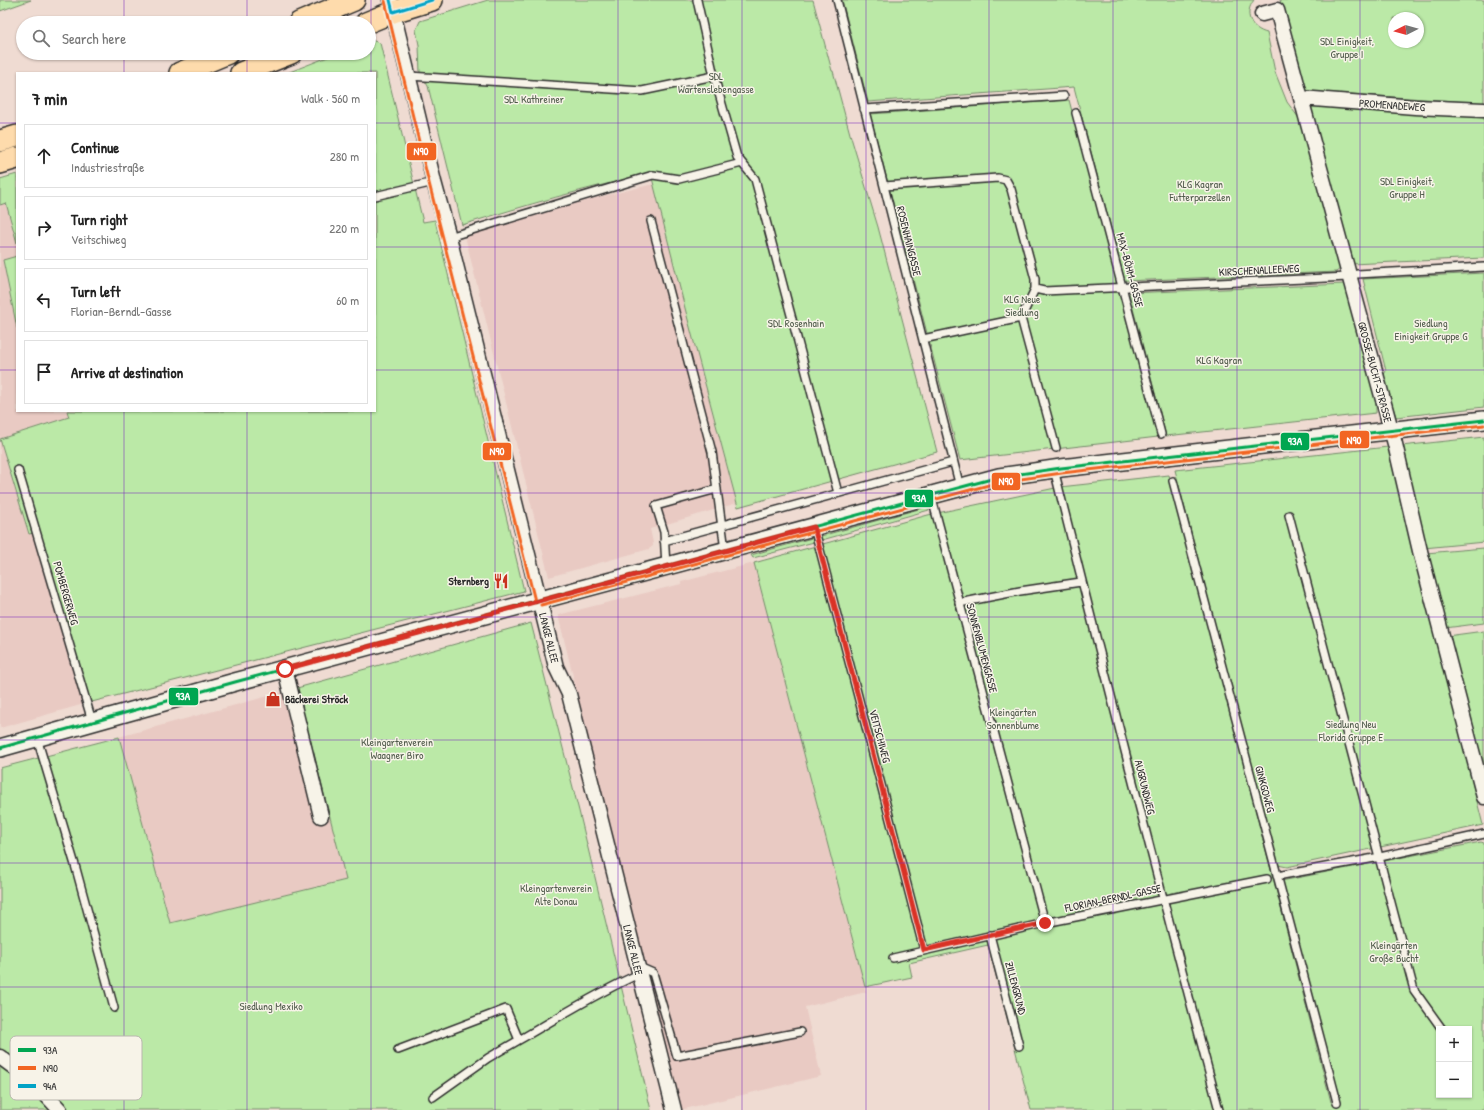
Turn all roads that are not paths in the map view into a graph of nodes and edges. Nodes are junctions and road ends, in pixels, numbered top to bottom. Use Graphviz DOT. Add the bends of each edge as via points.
graph roads {
  1 [pos="354,0"];
  2 [pos="432,0"];
  3 [pos="697,0"];
  4 [pos="837,0"];
  5 [pos="391,6"];
  6 [pos="1262,14"];
  7 [pos="316,16"];
  8 [pos="376,16"];
  9 [pos="211,60"];
  10 [pos="274,60"];
  11 [pos="182,72"];
  12 [pos="244,72"];
  13 [pos="409,76"];
  14 [pos="714,76"];
  15 [pos="1064,96"];
  16 [pos="1301,98"];
  17 [pos="864,109"];
  18 [pos="1484,110"];
  19 [pos="1076,113"];
  20 [pos="16,136"];
  21 [pos="0,141"];
  22 [pos="16,158"];
  23 [pos="0,163"];
  24 [pos="742,163"];
  25 [pos="434,182"];
  26 [pos="884,186"];
  27 [pos="376,196"];
  28 [pos="651,222"];
  29 [pos="449,237"];
  30 [pos="1484,267"];
  31 [pos="1349,278"];
  32 [pos="1123,288"];
  33 [pos="1035,289"];
  34 [pos="1021,318"];
  35 [pos="923,339"];
  36 [pos="1484,420"];
  37 [pos="1390,431"];
  38 [pos="1161,434"];
  39 [pos="1056,448"];
  40 [pos="953,462"];
  41 [pos="1054,469"];
  42 [pos="18,470"];
  43 [pos="1173,481"];
  44 [pos="960,487"];
  45 [pos="717,489"];
  46 [pos="838,494"];
  47 [pos="931,495"];
  48 [pos="1289,515"];
  49 [pos="722,526"];
  50 [pos="814,527"];
  51 [pos="664,541"];
  52 [pos="725,550"];
  53 [pos="666,566"];
  54 [pos="1081,582"];
  55 [pos="540,600"];
  56 [pos="959,603"];
  57 [pos="285,669"];
  58 [pos="92,722"];
  59 [pos="37,738"];
  60 [pos="0,748"];
  61 [pos="1484,797"];
  62 [pos="321,816"];
  63 [pos="1484,834"];
  64 [pos="1380,857"];
  65 [pos="1277,876"];
  66 [pos="1267,878"];
  67 [pos="1162,899"];
  68 [pos="1045,923"];
  69 [pos="990,936"];
  70 [pos="924,950"];
  71 [pos="893,958"];
  72 [pos="638,970"];
  73 [pos="114,1008"];
  74 [pos="1440,1026"];
  75 [pos="800,1032"];
  76 [pos="519,1040"];
  77 [pos="1020,1046"];
  78 [pos="398,1050"];
  79 [pos="0,1057"];
  80 [pos="10,1064"];
  81 [pos="432,1097"];
  82 [pos="51,1100"];
  83 [pos="1337,1102"];
  84 [pos="60,1110"];
  85 [pos="674,1110"];
  86 [pos="1219,1110"];
  1 -- 7 [label="main road"];
  2 -- 5 [label="main road"];
  3 -- 14 [label="lane"];
  4 -- 17 [label="lane, ROSENHAINGASSE"];
  5 -- 8 [label="main road"];
  5 -- 13 [label="street, LANGE ALLEE"];
  6 -- 16 [label="street, GROSSE-BUCHT-STRASSE" via="1277,10"];
  9 -- 11 [label="main road"];
  10 -- 12 [label="main road"];
  13 -- 14 [label="lane" via="642,91"];
  13 -- 25 [label="street, LANGE ALLEE"];
  14 -- 24 [label="lane" via="737,158"];
  15 -- 17 [label="lane"];
  16 -- 18 [label="street, PROMENADEWEG"];
  16 -- 31 [label="street, GROSSE-BUCHT-STRASSE"];
  17 -- 26 [label="lane, ROSENHAINGASSE"];
  19 -- 32 [label="lane, MAX-BÖHM-GASSE"];
  20 -- 21 [label="main road"];
  22 -- 23 [label="main road"];
  24 -- 29 [label="lane" via="679,179 653,175"];
  24 -- 46 [label="lane" via="755,179"];
  25 -- 27 [label="lane"];
  25 -- 29 [label="street, LANGE ALLEE"];
  26 -- 33 [label="lane" via="998,178 1006,180 1011,189 1035,279"];
  26 -- 35 [label="lane, ROSENHAINGASSE"];
  28 -- 45 [label="lane" via="712,452"];
  29 -- 55 [label="street, LANGE ALLEE"];
  30 -- 31 [label="lane, KIRSCHENALLEEWEG" via="1356,274"];
  31 -- 32 [label="lane, KIRSCHENALLEEWEG"];
  31 -- 37 [label="street, GROSSE-BUCHT-STRASSE"];
  32 -- 33 [label="lane, KIRSCHENALLEEWEG" via="1044,291"];
  32 -- 38 [label="lane, MAX-BÖHM-GASSE"];
  33 -- 34 [label="lane"];
  34 -- 35 [label="lane"];
  34 -- 39 [label="lane"];
  35 -- 40 [label="lane, ROSENHAINGASSE"];
  36 -- 37 [label="street"];
  37 -- 41 [label="street"];
  37 -- 61 [label="street, GROSSE-BUCHT-STRASSE"];
  40 -- 44 [label="lane, ROSENHAINGASSE"];
  40 -- 46 [label="lane"];
  41 -- 44 [label="street" via="999,477"];
  41 -- 54 [label="lane, AUGRUNDWEG"];
  42 -- 58 [label="lane, POMBERGERWEG"];
  43 -- 65 [label="lane, GINKGOWEG"];
  44 -- 47 [label="street"];
  45 -- 49 [label="lane"];
  45 -- 51 [label="lane" via="656,506 664,532"];
  46 -- 49 [label="lane"];
  47 -- 50 [label="street"];
  47 -- 56 [label="lane, SONNENBLUMENGASSE"];
  48 -- 64 [label="lane"];
  49 -- 51 [label="lane"];
  49 -- 52 [label="lane"];
  50 -- 52 [label="street"];
  50 -- 70 [label="lane, VEITSCHIWEG"];
  51 -- 53 [label="lane"];
  52 -- 53 [label="street"];
  53 -- 55 [label="street"];
  54 -- 56 [label="lane"];
  54 -- 67 [label="lane, AUGRUNDWEG"];
  55 -- 57 [label="street"];
  55 -- 72 [label="street, LANGE ALLEE" via="556,667 569,694"];
  56 -- 68 [label="lane, SONNENBLUMENGASSE"];
  57 -- 58 [label="street"];
  57 -- 62 [label="street"];
  58 -- 59 [label="street"];
  59 -- 60 [label="street"];
  59 -- 73 [label="lane"];
  63 -- 64 [label="lane"];
  64 -- 65 [label="lane"];
  64 -- 74 [label="lane" via="1414,990"];
  65 -- 83 [label="lane, GINKGOWEG"];
  66 -- 67 [label="lane, FLORIAN-BERNDL-GASSE"];
  67 -- 68 [label="lane, FLORIAN-BERNDL-GASSE"];
  67 -- 86 [label="lane, AUGRUNDWEG"];
  68 -- 69 [label="lane, FLORIAN-BERNDL-GASSE"];
  69 -- 70 [label="lane, FLORIAN-BERNDL-GASSE"];
  69 -- 77 [label="lane, ZILLENGRUND"];
  70 -- 71 [label="lane, FLORIAN-BERNDL-GASSE"];
  72 -- 75 [label="lane" via="653,973 677,1056"];
  72 -- 76 [label="lane" via="622,982"];
  72 -- 85 [label="street, LANGE ALLEE"];
  76 -- 78 [label="lane" via="506,1009"];
  76 -- 81 [label="lane"];
  79 -- 80 [label="street"];
  82 -- 84 [label="street"];
}
